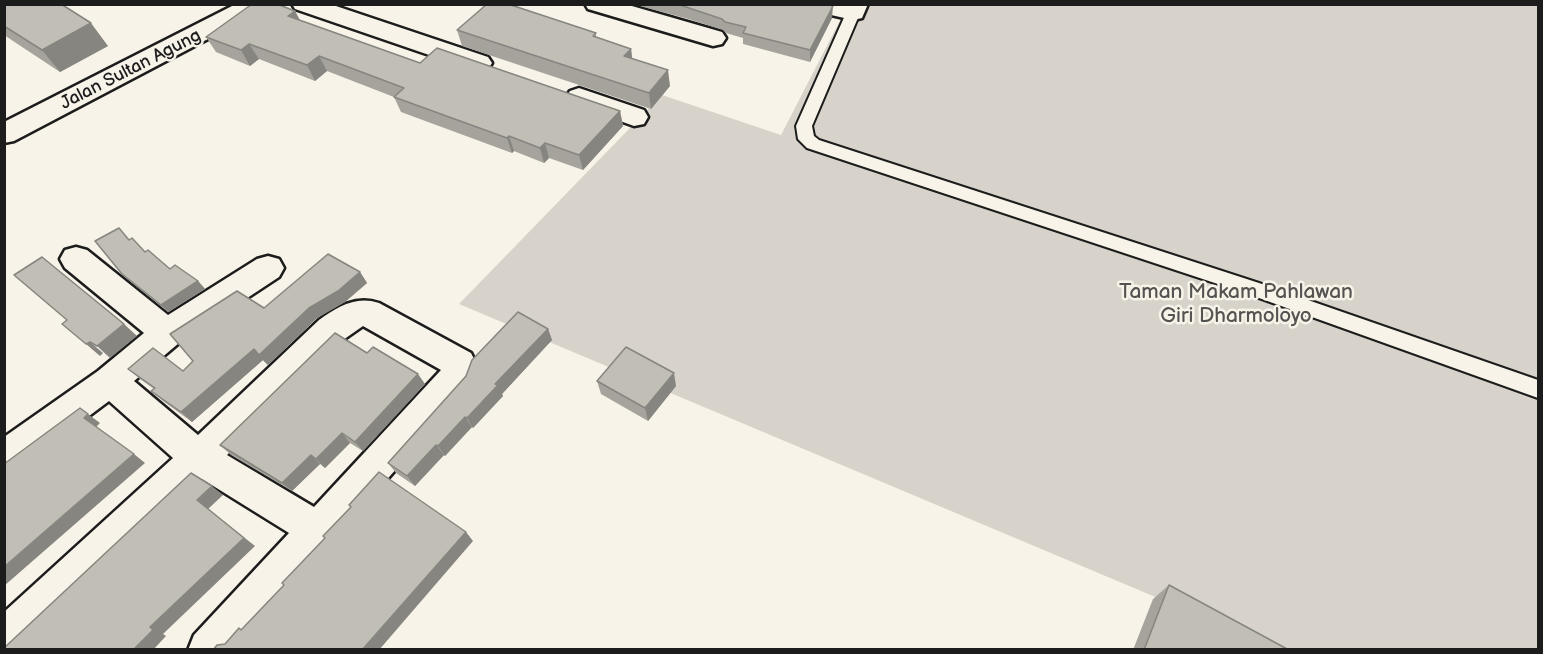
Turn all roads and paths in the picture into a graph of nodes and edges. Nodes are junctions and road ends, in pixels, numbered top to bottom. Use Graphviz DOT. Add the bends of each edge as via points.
graph roads {
  1 [pos="256,4"];
  2 [pos="304,4"];
  3 [pos="597,4"];
  4 [pos="814,4"];
  5 [pos="854,9"];
  6 [pos="713,38"];
  7 [pos="505,72"];
  8 [pos="559,91"];
  9 [pos="634,117"];
  10 [pos="4,134"];
  11 [pos="76,259"];
  12 [pos="268,268"];
  13 [pos="167,333"];
  14 [pos="110,381"];
  15 [pos="1539,389"];
  16 [pos="4,458"];
  17 [pos="200,458"];
  18 [pos="318,530"];
  19 [pos="4,640"];
  20 [pos="209,650"];
  1 -- 10 [label="street, Jalan Sultan Agung"];
  2 -- 7 [label="street"];
  3 -- 6 [label="street"];
  4 -- 5 [label="street"];
  5 -- 15 [label="lane" via="804,126 806,139 813,144 1252,288"];
  8 -- 9 [label="street"];
  11 -- 13 [label="street"];
  12 -- 13 [label="street"];
  13 -- 14 [label="street"];
  14 -- 16 [label="street"];
  14 -- 17 [label="street"];
  17 -- 18 [label="street"];
  17 -- 18 [label="street" via="331,330 356,312 376,316 459,363 458,375"];
  17 -- 19 [label="street"];
  18 -- 20 [label="street"];
}
